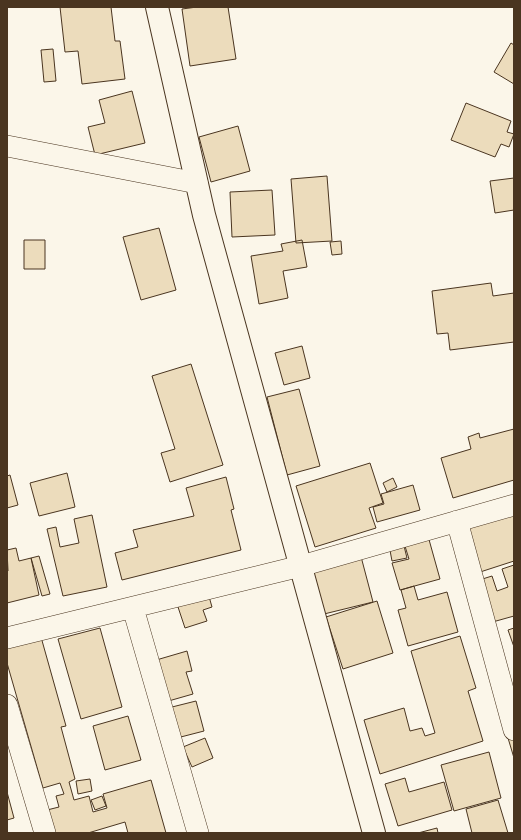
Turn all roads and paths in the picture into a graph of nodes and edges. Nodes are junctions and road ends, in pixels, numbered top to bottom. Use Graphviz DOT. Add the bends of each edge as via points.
graph roads {
  1 [pos="157,7"];
  2 [pos="7,146"];
  3 [pos="197,183"];
  4 [pos="514,505"];
  5 [pos="457,521"];
  6 [pos="301,566"];
  7 [pos="133,608"];
  8 [pos="7,638"];
  9 [pos="7,705"];
  10 [pos="514,730"];
  11 [pos="45,833"];
  12 [pos="198,833"];
  13 [pos="374,833"];
  1 -- 3 [label="main road"];
  2 -- 3 [label="street"];
  3 -- 6 [label="main road"];
  4 -- 5 [label="street"];
  5 -- 6 [label="street"];
  5 -- 10 [label="street"];
  6 -- 7 [label="street"];
  6 -- 13 [label="main road"];
  7 -- 8 [label="street"];
  7 -- 12 [label="street"];
  9 -- 11 [label="street"];
}
